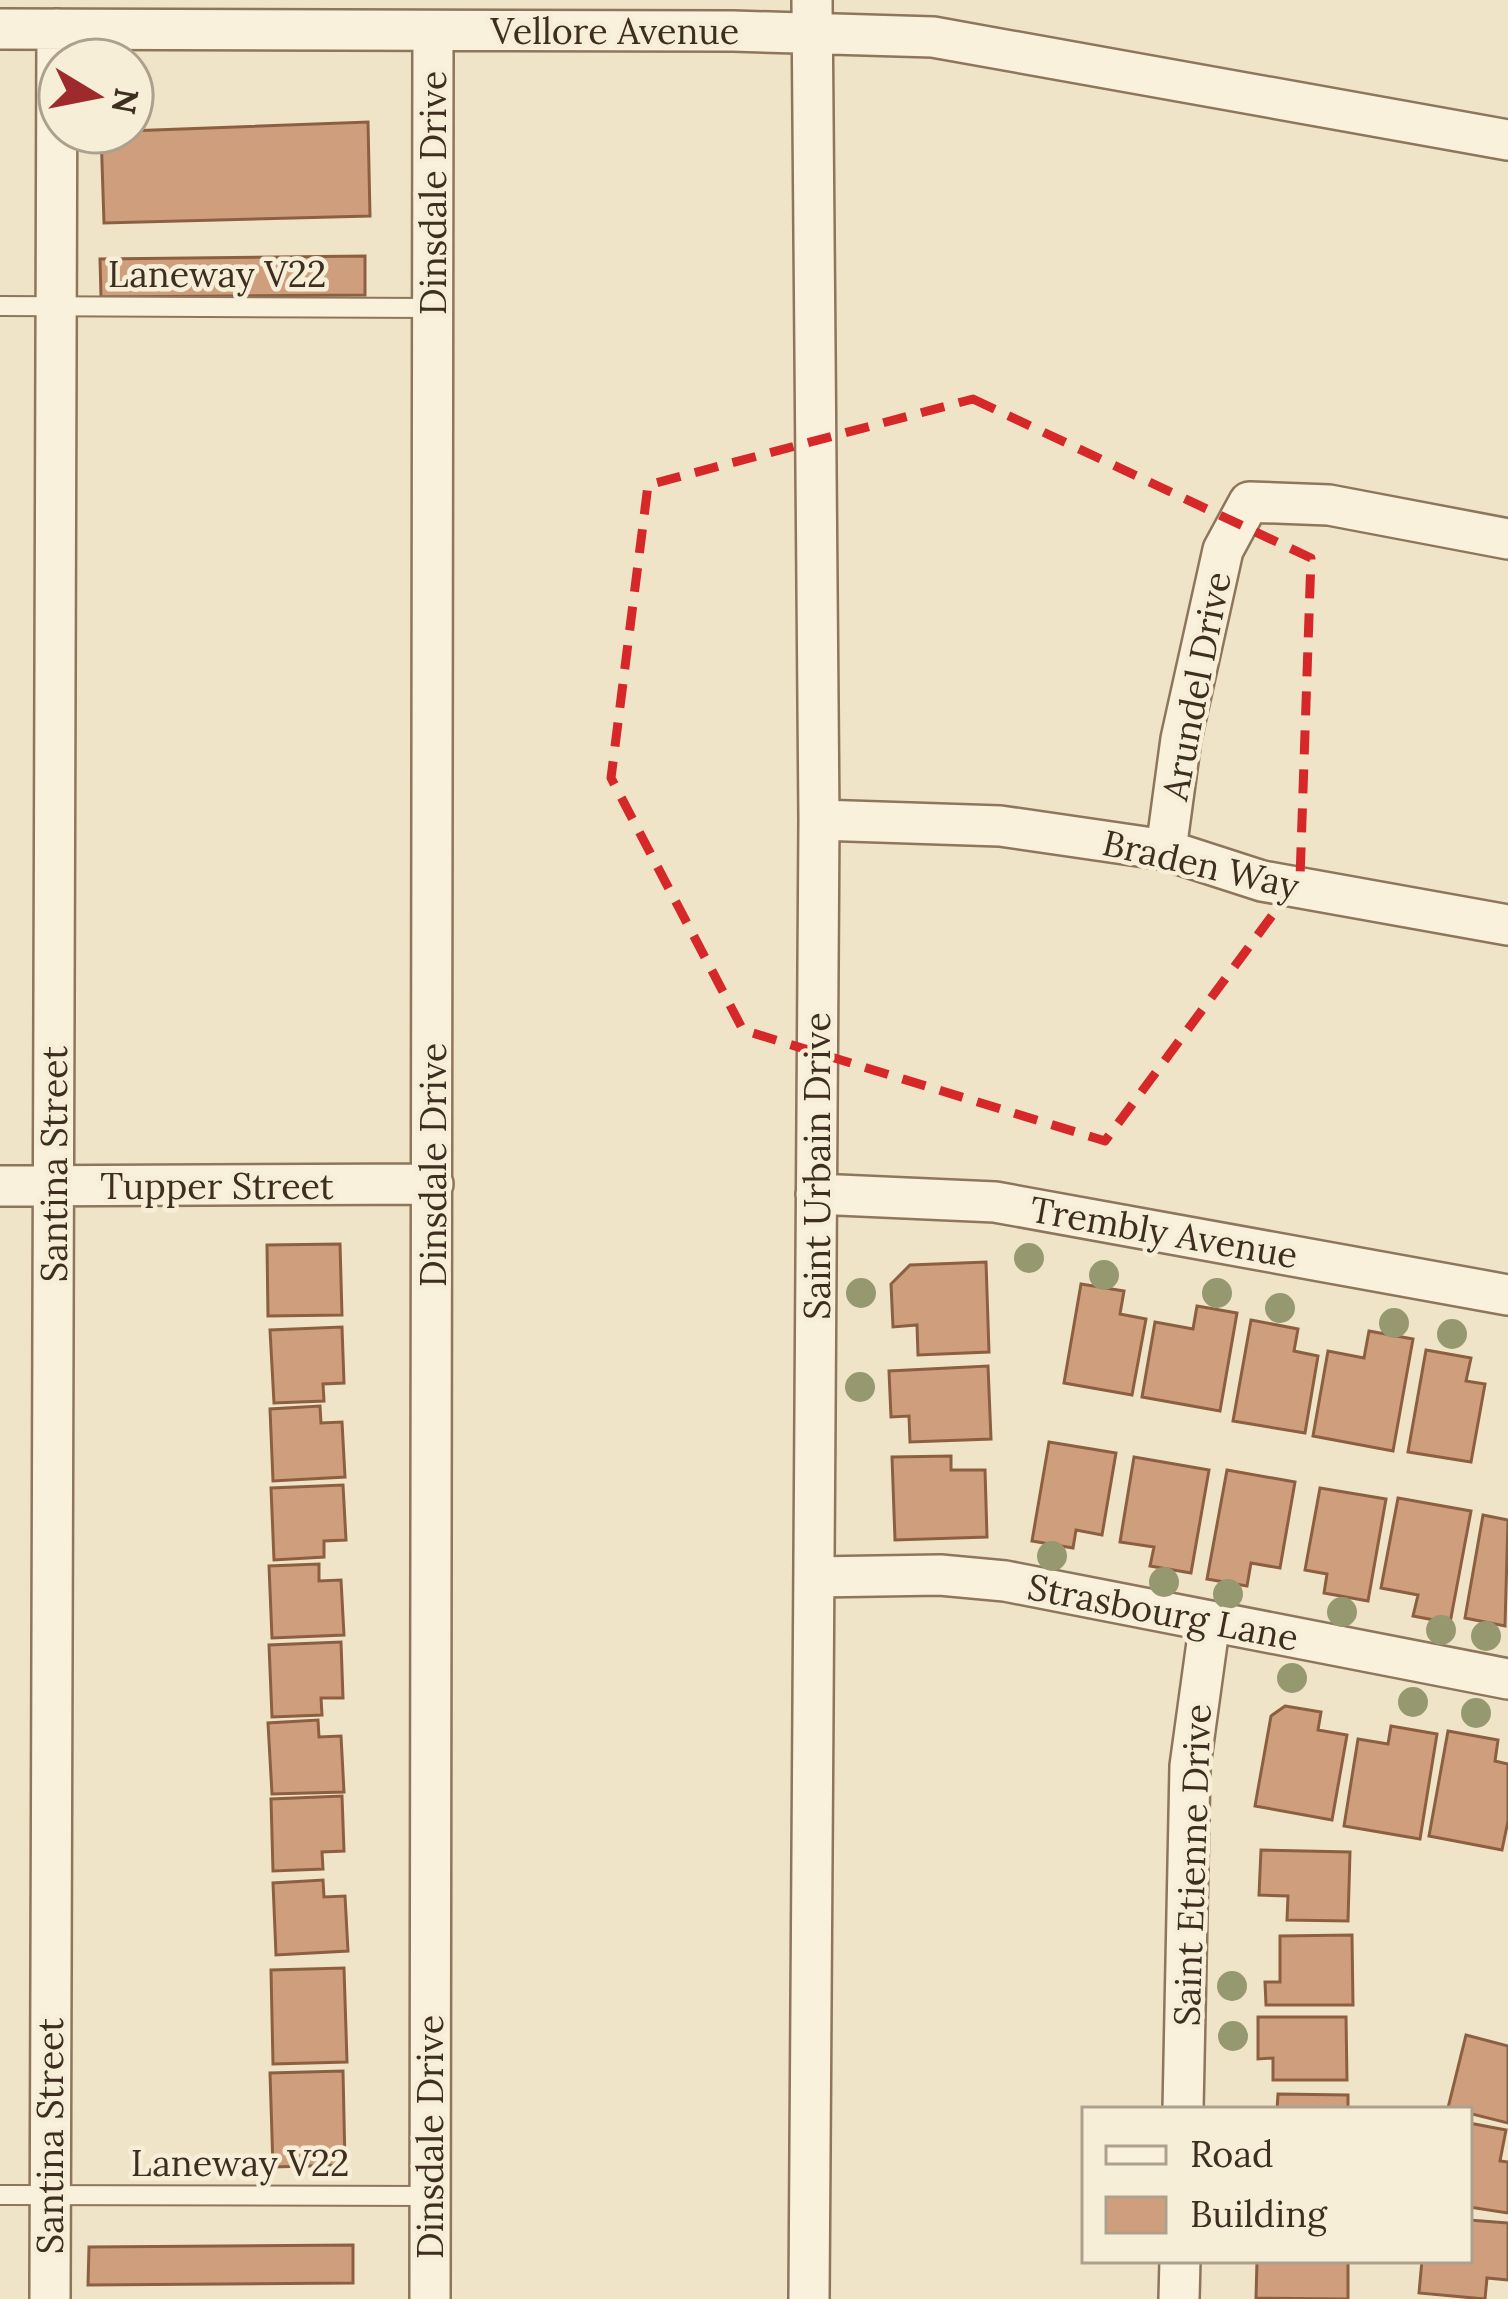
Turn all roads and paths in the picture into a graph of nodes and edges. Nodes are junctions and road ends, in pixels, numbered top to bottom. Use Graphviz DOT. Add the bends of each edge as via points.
graph roads {
  1 [pos="812,16"];
  2 [pos="0,29"];
  3 [pos="57,29"];
  4 [pos="433,32"];
  5 [pos="1508,140"];
  6 [pos="0,306"];
  7 [pos="57,306"];
  8 [pos="434,308"];
  9 [pos="1508,538"];
  10 [pos="819,820"];
  11 [pos="1166,850"];
  12 [pos="1508,925"];
  13 [pos="433,1184"];
  14 [pos="0,1186"];
  15 [pos="54,1186"];
  16 [pos="816,1194"];
  17 [pos="1508,1295"];
  18 [pos="815,1576"];
  19 [pos="1210,1621"];
  20 [pos="1508,1679"];
  21 [pos="1183,2107"];
  22 [pos="50,2194"];
  23 [pos="0,2195"];
  24 [pos="430,2197"];
  25 [pos="1180,2263"];
  26 [pos="50,2299"];
  27 [pos="430,2299"];
  28 [pos="809,2299"];
  29 [pos="1179,2299"];
  1 -- 4 [label="street, Vellore Avenue"];
  1 -- 5 [label="street, Vellore Avenue"];
  1 -- 10 [label="street, Saint Urbain Drive"];
  2 -- 3 [label="street, Vellore Avenue"];
  3 -- 4 [label="street, Vellore Avenue"];
  3 -- 7 [label="street, Santina Street"];
  4 -- 8 [label="street, Dinsdale Drive"];
  6 -- 7 [label="lane, Laneway V22"];
  7 -- 8 [label="lane, Laneway V22"];
  7 -- 15 [label="street, Santina Street"];
  8 -- 13 [label="street, Dinsdale Drive"];
  9 -- 11 [label="street, Arundel Drive" via="1329,505 1249,502 1222,550"];
  10 -- 11 [label="street, Braden Way" via="1000,826"];
  10 -- 16 [label="street, Saint Urbain Drive"];
  11 -- 12 [label="street, Braden Way" via="1262,881"];
  13 -- 15 [label="street, Tupper Street"];
  13 -- 24 [label="street, Dinsdale Drive"];
  14 -- 15 [label="street, Tupper Street"];
  15 -- 22 [label="street, Santina Street"];
  16 -- 17 [label="street, Trembly Avenue" via="995,1202"];
  16 -- 18 [label="street, Saint Urbain Drive"];
  18 -- 19 [label="street, Strasbourg Lane" via="972,1576"];
  18 -- 28 [label="street, Saint Urbain Drive"];
  19 -- 20 [label="street, Strasbourg Lane"];
  19 -- 21 [label="street, Saint Etienne Drive" via="1190,1766"];
  22 -- 23 [label="lane, Laneway V22"];
  22 -- 24 [label="lane, Laneway V22"];
  22 -- 26 [label="street, Santina Street"];
  24 -- 27 [label="street, Dinsdale Drive"];
  25 -- 29 [label="street"];
}
